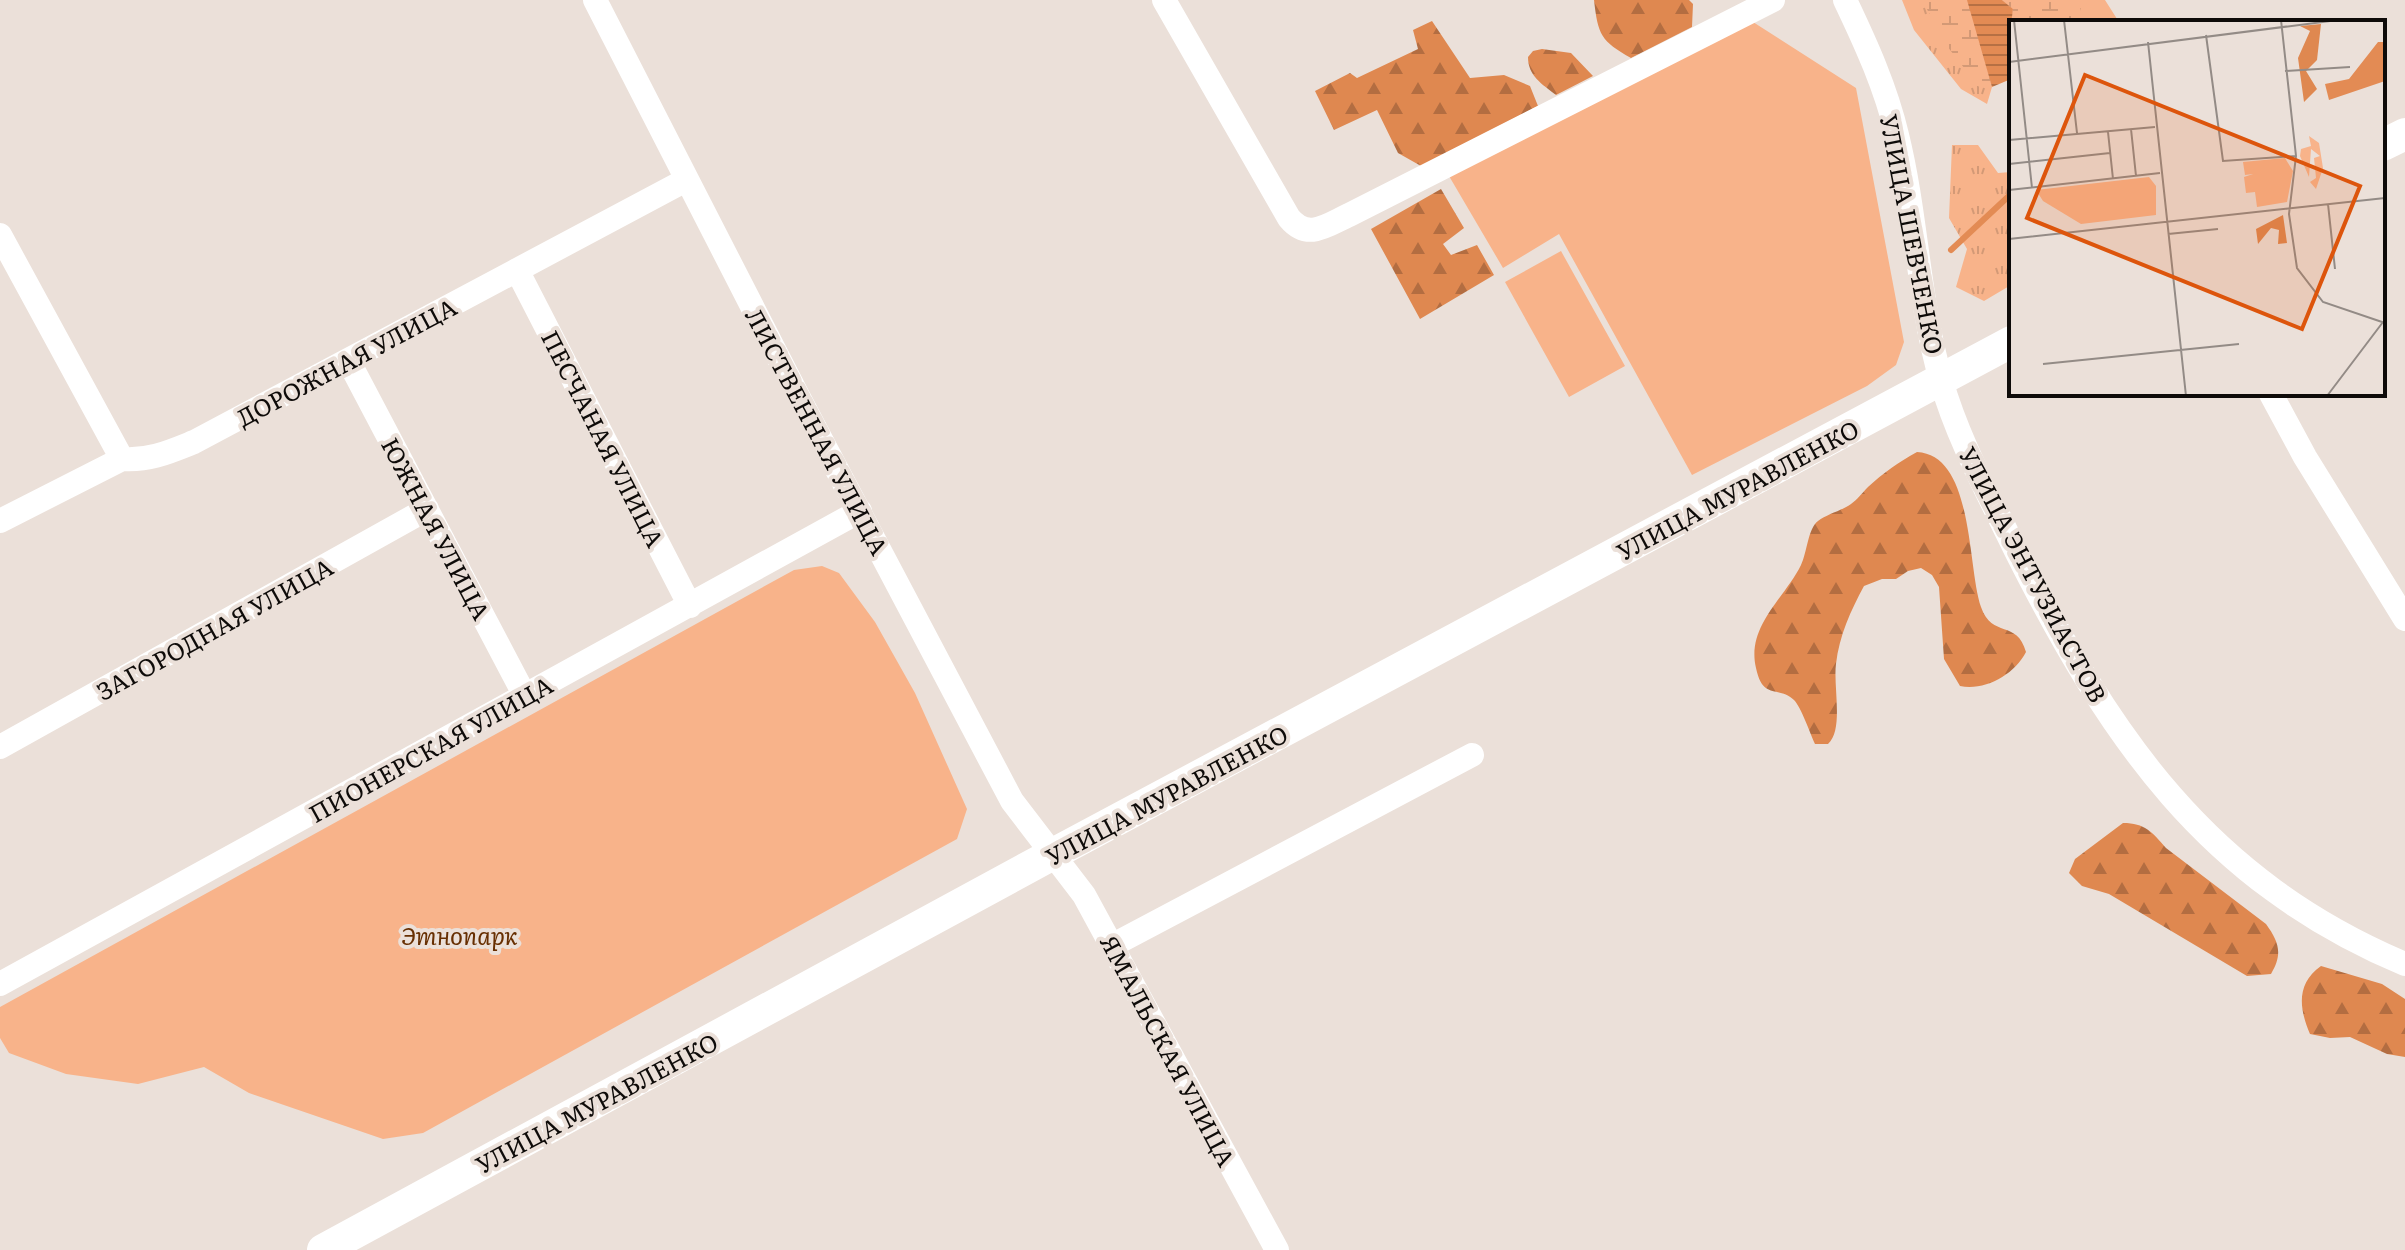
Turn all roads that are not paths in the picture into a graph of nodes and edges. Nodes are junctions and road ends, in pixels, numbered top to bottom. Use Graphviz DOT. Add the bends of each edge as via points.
graph roads {
  1 [pos="595,0"];
  2 [pos="1164,0"];
  3 [pos="1773,0"];
  4 [pos="1845,0"];
  5 [pos="2405,134"];
  6 [pos="2385,144"];
  7 [pos="686,180"];
  8 [pos="0,235"];
  9 [pos="517,270"];
  10 [pos="2009,343"];
  11 [pos="348,360"];
  12 [pos="1941,380"];
  13 [pos="2272,396"];
  14 [pos="122,459"];
  15 [pos="427,509"];
  16 [pos="860,511"];
  17 [pos="0,521"];
  18 [pos="690,606"];
  19 [pos="2405,619"];
  20 [pos="525,696"];
  21 [pos="0,747"];
  22 [pos="1472,755"];
  23 [pos="1053,854"];
  24 [pos="1113,945"];
  25 [pos="2405,964"];
  26 [pos="0,984"];
  27 [pos="323,1250"];
  28 [pos="1277,1250"];
  1 -- 7 [label="street, ЛИСТВЕННАЯ УЛИЦА"];
  2 -- 3 [label="street" via="1289,218 1306,230 1349,215"];
  4 -- 12 [label="street, УЛИЦА ШЕВЧЕНКО" via="1884,89 1897,135"];
  5 -- 6 [label="main road"];
  7 -- 9 [label="street, ДОРОЖНАЯ УЛИЦА"];
  7 -- 16 [label="street, ЛИСТВЕННАЯ УЛИЦА"];
  8 -- 14 [label="street"];
  9 -- 11 [label="street, ДОРОЖНАЯ УЛИЦА"];
  9 -- 18 [label="street, ПЕСЧАНАЯ УЛИЦА"];
  10 -- 12 [label="main road, УЛИЦА МУРАВЛЕНКО"];
  11 -- 14 [label="street, ДОРОЖНАЯ УЛИЦА" via="194,442 160,456"];
  11 -- 15 [label="street, ЮЖНАЯ УЛИЦА"];
  12 -- 23 [label="main road, УЛИЦА МУРАВЛЕНКО"];
  12 -- 25 [label="street, УЛИЦА ЭНТУЗИАСТОВ" via="1955,424 2033,584 2095,694 2155,778 2210,838 2271,888 2339,933"];
  13 -- 19 [label="street"];
  14 -- 17 [label="street, ДОРОЖНАЯ УЛИЦА"];
  15 -- 20 [label="street, ЮЖНАЯ УЛИЦА"];
  15 -- 21 [label="street, ЗАГОРОДНАЯ УЛИЦА"];
  16 -- 18 [label="street, ПИОНЕРСКАЯ УЛИЦА"];
  16 -- 23 [label="street, ЛИСТВЕННАЯ УЛИЦА" via="1012,801"];
  18 -- 20 [label="street, ПИОНЕРСКАЯ УЛИЦА"];
  20 -- 26 [label="street, ПИОНЕРСКАЯ УЛИЦА"];
  22 -- 24 [label="street"];
  23 -- 24 [label="street, ЯМАЛЬСКАЯ УЛИЦА"];
  23 -- 27 [label="main road, УЛИЦА МУРАВЛЕНКО"];
  24 -- 28 [label="street, ЯМАЛЬСКАЯ УЛИЦА"];
}
